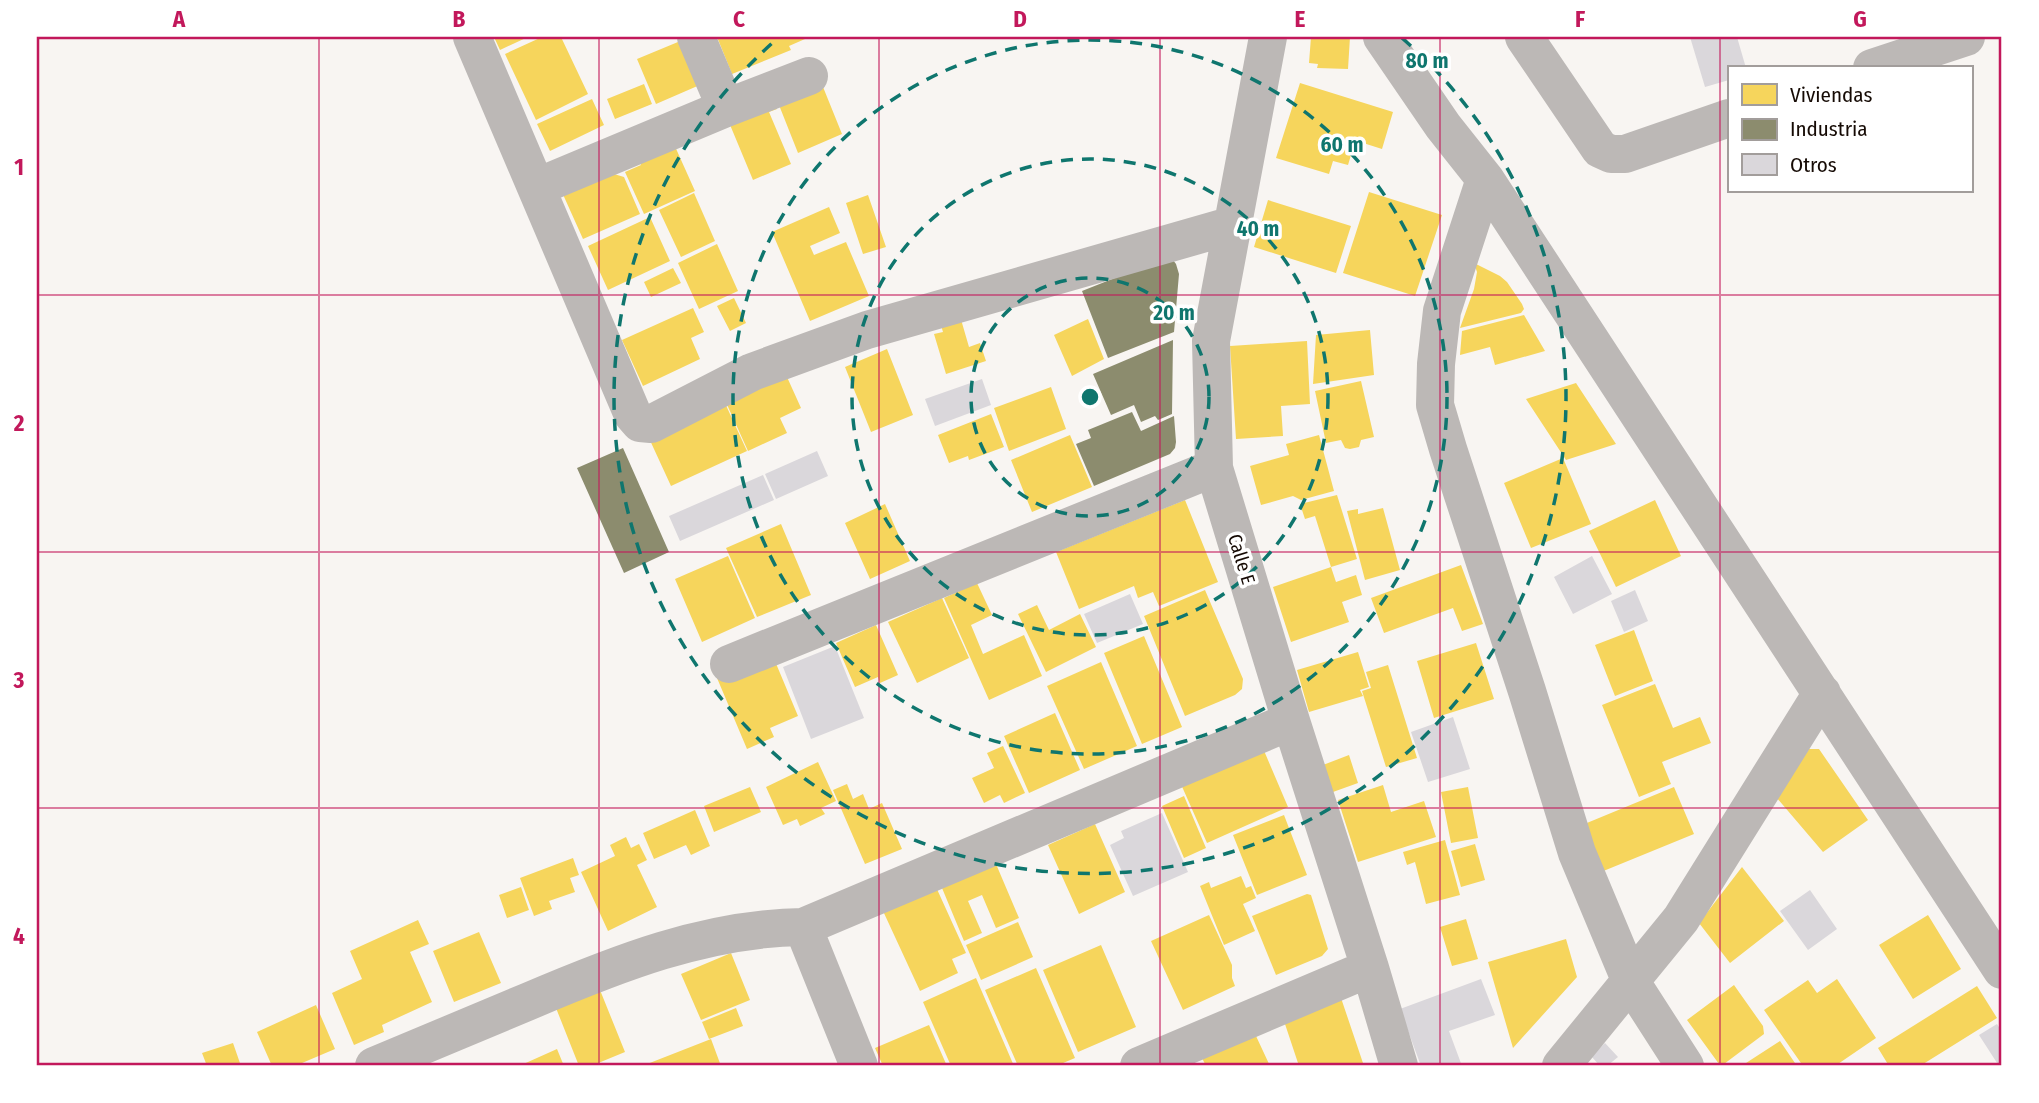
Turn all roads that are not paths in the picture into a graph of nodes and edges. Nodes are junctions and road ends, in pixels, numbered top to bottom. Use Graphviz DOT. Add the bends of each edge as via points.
graph roads {
  1 [pos="472,37"];
  2 [pos="696,37"];
  3 [pos="1268,37"];
  4 [pos="1382,37"];
  5 [pos="1524,37"];
  6 [pos="1956,38"];
  7 [pos="1878,66"];
  8 [pos="809,76"];
  9 [pos="726,108"];
  10 [pos="1728,118"];
  11 [pos="1485,179"];
  12 [pos="537,187"];
  13 [pos="1233,225"];
  14 [pos="1214,468"];
  15 [pos="729,664"];
  16 [pos="1822,693"];
  17 [pos="1291,721"];
  18 [pos="803,926"];
  19 [pos="1370,968"];
  20 [pos="2002,970"];
  21 [pos="1631,982"];
  22 [pos="374,1066"];
  23 [pos="859,1066"];
  24 [pos="1139,1066"];
  25 [pos="1399,1066"];
  26 [pos="1561,1066"];
  27 [pos="1685,1066"];
  1 -- 12 [label="street"];
  2 -- 9 [label="street"];
  3 -- 13 [label="street, Calle E"];
  4 -- 11 [label="street"];
  5 -- 10 [label="street" via="1600,149 1611,154 1625,154"];
  6 -- 7 [label="street"];
  8 -- 9 [label="street"];
  9 -- 12 [label="street"];
  11 -- 16 [label="street"];
  11 -- 21 [label="street" via="1442,311 1435,405 1577,853"];
  12 -- 13 [label="street" via="633,415 640,423 652,424 752,372 867,330"];
  13 -- 14 [label="street, Calle E" via="1212,341"];
  14 -- 15 [label="street"];
  14 -- 17 [label="street, Calle E"];
  16 -- 20 [label="street"];
  16 -- 21 [label="street" via="1681,919"];
  17 -- 18 [label="street"];
  17 -- 19 [label="street, Calle E"];
  18 -- 22 [label="street" via="726,933 683,943 590,975"];
  18 -- 23 [label="street"];
  19 -- 24 [label="street"];
  19 -- 25 [label="street, Calle E"];
  21 -- 26 [label="street"];
  21 -- 27 [label="street"];
}
